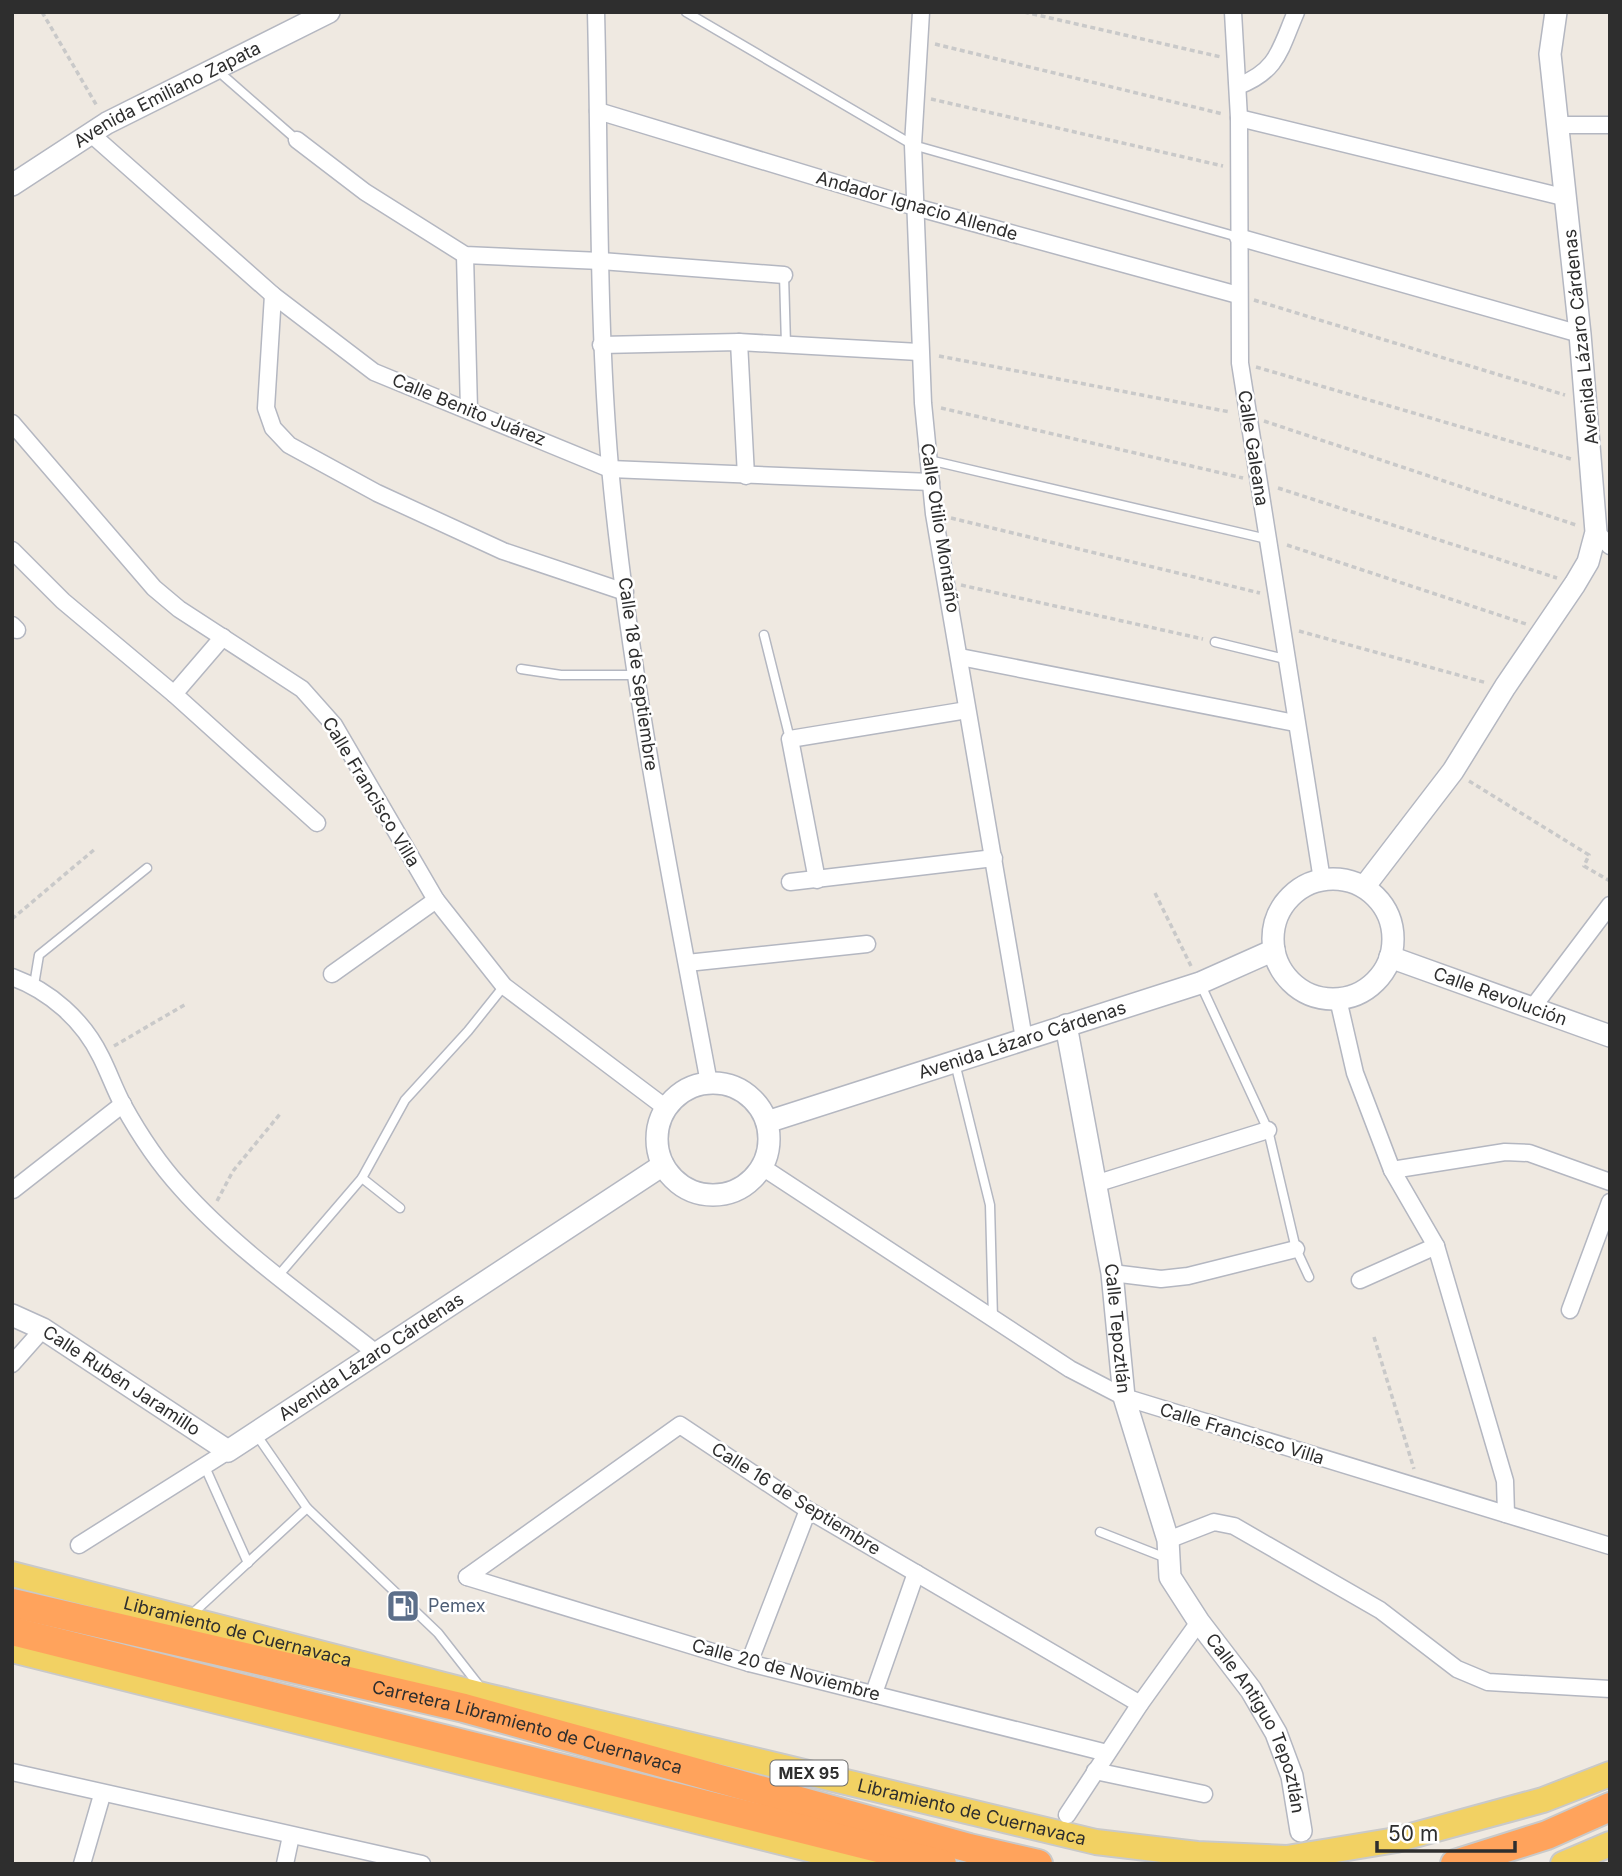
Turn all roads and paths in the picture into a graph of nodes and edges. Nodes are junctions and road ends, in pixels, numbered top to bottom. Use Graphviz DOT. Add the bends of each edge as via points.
graph roads {
  1 [pos="42,12"];
  2 [pos="329,12"];
  3 [pos="596,12"];
  4 [pos="685,12"];
  5 [pos="921,12"];
  6 [pos="1024,12"];
  7 [pos="1233,12"];
  8 [pos="1296,12"];
  9 [pos="1556,12"];
  10 [pos="922,41"];
  11 [pos="1237,61"];
  12 [pos="215,68"];
  13 [pos="1238,86"];
  14 [pos="916,96"];
  15 [pos="598,111"];
  16 [pos="1239,118"];
  17 [pos="1557,125"];
  18 [pos="1610,125"];
  19 [pos="99,128"];
  20 [pos="297,140"];
  21 [pos="914,145"];
  22 [pos="1239,170"];
  23 [pos="12,185"];
  24 [pos="1567,198"];
  25 [pos="915,207"];
  26 [pos="1238,236"];
  27 [pos="465,255"];
  28 [pos="601,261"];
  29 [pos="784,275"];
  30 [pos="273,295"];
  31 [pos="1238,295"];
  32 [pos="1580,334"];
  33 [pos="739,342"];
  34 [pos="601,345"];
  35 [pos="786,345"];
  36 [pos="919,352"];
  37 [pos="1240,363"];
  38 [pos="1587,402"];
  39 [pos="923,403"];
  40 [pos="469,410"];
  41 [pos="1246,415"];
  42 [pos="12,423"];
  43 [pos="929,460"];
  44 [pos="1593,466"];
  45 [pos="610,469"];
  46 [pos="746,476"];
  47 [pos="1258,481"];
  48 [pos="930,482"];
  49 [pos="934,514"];
  50 [pos="1604,537"];
  51 [pos="1267,539"];
  52 [pos="12,550"];
  53 [pos="947,582"];
  54 [pos="1576,583"];
  55 [pos="625,593"];
  56 [pos="1275,597"];
  57 [pos="1280,626"];
  58 [pos="1544,630"];
  59 [pos="764,635"];
  60 [pos="223,637"];
  61 [pos="1215,642"];
  62 [pos="961,657"];
  63 [pos="1285,659"];
  64 [pos="521,669"];
  65 [pos="635,675"];
  66 [pos="1505,687"];
  67 [pos="174,694"];
  68 [pos="967,710"];
  69 [pos="1295,723"];
  70 [pos="790,739"];
  71 [pos="1453,771"];
  72 [pos="317,823"];
  73 [pos="95,849"];
  74 [pos="994,858"];
  75 [pos="147,868"];
  76 [pos="817,880"];
  77 [pos="1322,880"];
  78 [pos="1610,881"];
  79 [pos="790,882"];
  80 [pos="1364,887"];
  81 [pos="1155,893"];
  82 [pos="436,900"];
  83 [pos="1610,905"];
  84 [pos="12,919"];
  85 [pos="867,944"];
  86 [pos="1274,950"];
  87 [pos="1390,957"];
  88 [pos="687,963"];
  89 [pos="332,974"];
  90 [pos="12,977"];
  91 [pos="1200,984"];
  92 [pos="34,985"];
  93 [pos="504,986"];
  94 [pos="1338,999"];
  95 [pos="187,1004"];
  96 [pos="1533,1007"];
  97 [pos="1066,1025"];
  98 [pos="1610,1037"];
  99 [pos="1024,1039"];
  100 [pos="100,1054"];
  101 [pos="954,1060"];
  102 [pos="709,1083"];
  103 [pos="122,1104"];
  104 [pos="666,1108"];
  105 [pos="280,1115"];
  106 [pos="766,1122"];
  107 [pos="1268,1130"];
  108 [pos="663,1165"];
  109 [pos="762,1167"];
  110 [pos="1392,1170"];
  111 [pos="362,1178"];
  112 [pos="1610,1182"];
  113 [pos="1095,1184"];
  114 [pos="13,1190"];
  115 [pos="1610,1202"];
  116 [pos="400,1208"];
  117 [pos="209,1216"];
  118 [pos="1436,1246"];
  119 [pos="1296,1249"];
  120 [pos="1112,1273"];
  121 [pos="278,1276"];
  122 [pos="1309,1277"];
  123 [pos="1360,1280"];
  124 [pos="1570,1310"];
  125 [pos="12,1315"];
  126 [pos="993,1320"];
  127 [pos="43,1329"];
  128 [pos="1374,1337"];
  129 [pos="376,1353"];
  130 [pos="12,1364"];
  131 [pos="1125,1397"];
  132 [pos="256,1434"];
  133 [pos="228,1451"];
  134 [pos="205,1467"];
  135 [pos="1419,1489"];
  136 [pos="307,1508"];
  137 [pos="808,1510"];
  138 [pos="1506,1514"];
  139 [pos="1100,1532"];
  140 [pos="79,1545"];
  141 [pos="1610,1546"];
  142 [pos="1168,1549"];
  143 [pos="248,1563"];
  144 [pos="916,1573"];
  145 [pos="12,1574"];
  146 [pos="467,1577"];
  147 [pos="12,1603"];
  148 [pos="188,1617"];
  149 [pos="1199,1622"];
  150 [pos="12,1632"];
  151 [pos="12,1650"];
  152 [pos="749,1663"];
  153 [pos="1610,1689"];
  154 [pos="874,1693"];
  155 [pos="487,1696"];
  156 [pos="1140,1704"];
  157 [pos="1107,1754"];
  158 [pos="1095,1771"];
  159 [pos="12,1772"];
  160 [pos="1610,1774"];
  161 [pos="103,1794"];
  162 [pos="1204,1794"];
  163 [pos="1610,1807"];
  164 [pos="1067,1815"];
  165 [pos="1610,1825"];
  166 [pos="1301,1831"];
  167 [pos="290,1836"];
  168 [pos="1610,1844"];
  169 [pos="82,1864"];
  170 [pos="285,1864"];
  171 [pos="422,1864"];
  172 [pos="869,1864"];
  173 [pos="942,1864"];
  174 [pos="1038,1864"];
  175 [pos="1455,1864"];
  176 [pos="1519,1864"];
  177 [pos="1563,1864"];
  1 -- 19 [label="path"];
  2 -- 12 [label="street, Avenida Emiliano Zapata"];
  3 -- 15 [label="street, Calle 18 de Septiembre"];
  4 -- 21 [label="lane"];
  5 -- 10 [label="street, Calle Otilio Montaño"];
  6 -- 11 [label="path"];
  7 -- 11 [label="street, Calle Galeana"];
  8 -- 13 [label="street" via="1274,64 1259,78"];
  9 -- 17 [label="street, Avenida Lázaro Cárdenas" via="1550,54"];
  10 -- 14 [label="street, Calle Otilio Montaño"];
  10 -- 16 [label="path"];
  11 -- 13 [label="street, Calle Galeana"];
  12 -- 19 [label="street, Avenida Emiliano Zapata"];
  12 -- 20 [label="lane"];
  13 -- 16 [label="street, Calle Galeana"];
  14 -- 21 [label="street, Calle Otilio Montaño"];
  14 -- 22 [label="path"];
  15 -- 25 [label="street, Andador Ignacio Allende"];
  15 -- 28 [label="street, Calle 18 de Septiembre"];
  16 -- 22 [label="street, Calle Galeana"];
  16 -- 24 [label="street"];
  17 -- 18 [label="street"];
  17 -- 24 [label="street, Avenida Lázaro Cárdenas"];
  19 -- 23 [label="street, Avenida Emiliano Zapata"];
  19 -- 30 [label="street, Calle Benito Juárez"];
  20 -- 27 [label="street" via="365,192"];
  21 -- 25 [label="street, Calle Otilio Montaño"];
  21 -- 26 [label="lane"];
  22 -- 26 [label="street, Calle Galeana"];
  24 -- 32 [label="street, Avenida Lázaro Cárdenas"];
  25 -- 31 [label="street, Andador Ignacio Allende"];
  25 -- 36 [label="street, Calle Otilio Montaño"];
  26 -- 31 [label="street, Calle Galeana"];
  26 -- 32 [label="street"];
  27 -- 28 [label="street"];
  27 -- 40 [label="street"];
  28 -- 29 [label="street"];
  28 -- 34 [label="street, Calle 18 de Septiembre"];
  29 -- 35 [label="lane"];
  30 -- 40 [label="street, Calle Benito Juárez" via="374,372"];
  30 -- 55 [label="street" via="266,408 273,428 289,445 377,493 503,551"];
  31 -- 37 [label="street, Calle Galeana"];
  31 -- 38 [label="path"];
  32 -- 38 [label="street, Avenida Lázaro Cárdenas"];
  33 -- 34 [label="street"];
  33 -- 35 [label="street"];
  33 -- 46 [label="street"];
  34 -- 45 [label="street, Calle 18 de Septiembre"];
  35 -- 36 [label="street"];
  36 -- 39 [label="street, Calle Otilio Montaño"];
  36 -- 41 [label="path"];
  37 -- 41 [label="street, Calle Galeana"];
  37 -- 44 [label="path"];
  38 -- 44 [label="street, Avenida Lázaro Cárdenas"];
  39 -- 43 [label="street, Calle Otilio Montaño"];
  39 -- 47 [label="path"];
  40 -- 45 [label="street, Calle Benito Juárez"];
  41 -- 47 [label="street, Calle Galeana"];
  41 -- 50 [label="path"];
  42 -- 60 [label="street, Calle Francisco Villa" via="154,588"];
  43 -- 48 [label="street, Calle Otilio Montaño"];
  43 -- 51 [label="lane"];
  44 -- 50 [label="street, Avenida Lázaro Cárdenas"];
  45 -- 46 [label="street, Calle Benito Juárez"];
  45 -- 55 [label="street, Calle 18 de Septiembre"];
  46 -- 48 [label="street, Calle Benito Juárez"];
  47 -- 51 [label="street, Calle Galeana"];
  47 -- 54 [label="path"];
  48 -- 49 [label="street, Calle Otilio Montaño"];
  49 -- 53 [label="street, Calle Otilio Montaño"];
  49 -- 56 [label="path"];
  50 -- 54 [label="street, Avenida Lázaro Cárdenas"];
  51 -- 56 [label="street, Calle Galeana"];
  51 -- 58 [label="path"];
  52 -- 67 [label="street" via="63,601"];
  53 -- 61 [label="path"];
  53 -- 62 [label="street, Calle Otilio Montaño"];
  54 -- 58 [label="street, Avenida Lázaro Cárdenas"];
  55 -- 65 [label="street, Calle 18 de Septiembre"];
  56 -- 57 [label="street, Calle Galeana"];
  57 -- 63 [label="street, Calle Galeana"];
  57 -- 66 [label="path"];
  58 -- 66 [label="street, Avenida Lázaro Cárdenas"];
  59 -- 70 [label="lane"];
  60 -- 67 [label="street"];
  60 -- 82 [label="street, Calle Francisco Villa" via="302,689 334,725"];
  61 -- 63 [label="lane"];
  62 -- 68 [label="street, Calle Otilio Montaño"];
  62 -- 69 [label="street"];
  63 -- 69 [label="street, Calle Galeana"];
  64 -- 65 [label="lane" via="561,676"];
  65 -- 88 [label="street, Calle 18 de Septiembre"];
  66 -- 71 [label="street, Avenida Lázaro Cárdenas"];
  67 -- 72 [label="street"];
  68 -- 70 [label="street"];
  68 -- 74 [label="street, Calle Otilio Montaño"];
  69 -- 77 [label="street, Calle Galeana"];
  70 -- 76 [label="street"];
  71 -- 78 [label="path" via="1590,855 1584,866"];
  71 -- 80 [label="street, Avenida Lázaro Cárdenas"];
  73 -- 84 [label="path"];
  74 -- 76 [label="street"];
  74 -- 99 [label="street, Calle Otilio Montaño"];
  75 -- 92 [label="lane" via="39,955"];
  76 -- 79 [label="street"];
  77 -- 80 [label="street" via="1351,881"];
  77 -- 86 [label="street" via="1289,898 1273,932"];
  80 -- 87 [label="street" via="1379,900 1389,918 1393,937"];
  81 -- 91 [label="path"];
  82 -- 89 [label="street"];
  82 -- 93 [label="street, Calle Francisco Villa"];
  83 -- 96 [label="street"];
  85 -- 88 [label="street"];
  86 -- 91 [label="street, Avenida Lázaro Cárdenas"];
  86 -- 94 [label="street" via="1290,981 1320,998"];
  87 -- 94 [label="street" via="1364,990"];
  87 -- 96 [label="street, Calle Revolución"];
  88 -- 102 [label="street, Calle 18 de Septiembre"];
  90 -- 92 [label="street"];
  91 -- 97 [label="street, Avenida Lázaro Cárdenas"];
  91 -- 107 [label="lane"];
  92 -- 100 [label="street" via="79,1024"];
  93 -- 104 [label="street, Calle Francisco Villa"];
  93 -- 111 [label="lane" via="405,1100"];
  94 -- 110 [label="street" via="1354,1073"];
  95 -- 100 [label="path"];
  96 -- 98 [label="street, Calle Revolución"];
  97 -- 99 [label="street, Avenida Lázaro Cárdenas"];
  97 -- 113 [label="street, Calle Tepoztlán"];
  99 -- 101 [label="street, Avenida Lázaro Cárdenas"];
  100 -- 103 [label="street"];
  101 -- 106 [label="street, Avenida Lázaro Cárdenas"];
  101 -- 126 [label="lane" via="990,1205"];
  102 -- 104 [label="street" via="692,1087"];
  102 -- 106 [label="street" via="744,1092 758,1105"];
  103 -- 114 [label="street"];
  103 -- 117 [label="street" via="180,1188"];
  104 -- 108 [label="street" via="657,1136"];
  105 -- 117 [label="path" via="233,1171"];
  106 -- 109 [label="street" via="769,1137"];
  107 -- 113 [label="street"];
  107 -- 119 [label="lane"];
  108 -- 109 [label="street" via="683,1187 712,1195 740,1188"];
  108 -- 129 [label="street, Avenida Lázaro Cárdenas"];
  109 -- 126 [label="street, Calle Francisco Villa"];
  110 -- 112 [label="street" via="1505,1152 1529,1153"];
  110 -- 118 [label="street"];
  111 -- 116 [label="lane"];
  111 -- 121 [label="lane"];
  113 -- 120 [label="street, Calle Tepoztlán"];
  115 -- 124 [label="street"];
  117 -- 121 [label="street"];
  118 -- 123 [label="street"];
  118 -- 138 [label="street" via="1505,1480"];
  119 -- 120 [label="street" via="1188,1276 1161,1279"];
  119 -- 122 [label="lane"];
  120 -- 131 [label="street, Calle Tepoztlán"];
  121 -- 129 [label="street"];
  125 -- 127 [label="street, Calle Rubén Jaramillo"];
  126 -- 131 [label="street, Calle Francisco Villa"];
  127 -- 130 [label="street"];
  127 -- 133 [label="street, Calle Rubén Jaramillo"];
  128 -- 135 [label="path"];
  129 -- 132 [label="street, Avenida Lázaro Cárdenas"];
  131 -- 135 [label="street, Calle Francisco Villa"];
  131 -- 142 [label="street, Calle Tepoztlán"];
  132 -- 133 [label="street, Avenida Lázaro Cárdenas"];
  132 -- 136 [label="lane"];
  133 -- 134 [label="street, Avenida Lázaro Cárdenas"];
  134 -- 140 [label="street, Avenida Lázaro Cárdenas"];
  134 -- 143 [label="lane"];
  135 -- 138 [label="street, Calle Francisco Villa"];
  136 -- 143 [label="lane"];
  136 -- 155 [label="lane" via="439,1633"];
  137 -- 144 [label="street, Calle 16 de Septiembre"];
  137 -- 146 [label="street, Calle 16 de Septiembre" via="680,1425"];
  137 -- 152 [label="street"];
  138 -- 141 [label="street, Calle Francisco Villa"];
  139 -- 142 [label="lane"];
  142 -- 149 [label="street, Calle Tepoztlán" via="1170,1577"];
  142 -- 153 [label="street" via="1190,1528 1214,1522 1234,1526 1380,1610 1457,1669 1488,1682"];
  143 -- 148 [label="lane"];
  144 -- 154 [label="street"];
  144 -- 156 [label="street, Calle 16 de Septiembre"];
  145 -- 148 [label="main road, Libramiento de Cuernavaca / MEX 95"];
  146 -- 152 [label="street, Calle 20 de Noviembre"];
  147 -- 174 [label="highway, Carretera Libramiento de Cuernavaca / MEX 95" via="464,1708"];
  148 -- 155 [label="main road, Libramiento de Cuernavaca / MEX 95"];
  149 -- 156 [label="street"];
  149 -- 166 [label="street, Calle Antiguo Tepoztlán" via="1251,1690 1276,1733 1292,1776"];
  150 -- 173 [label="highway, Carretera Libramiento de Cuernavaca"];
  151 -- 172 [label="main road"];
  152 -- 154 [label="street, Calle 20 de Noviembre"];
  154 -- 157 [label="street, Calle 20 de Noviembre"];
  155 -- 160 [label="main road, Libramiento de Cuernavaca / MEX 95" via="1096,1842 1197,1854 1287,1858 1396,1840 1543,1800"];
  156 -- 157 [label="street"];
  157 -- 158 [label="street"];
  158 -- 162 [label="street"];
  158 -- 164 [label="street"];
  159 -- 161 [label="street"];
  161 -- 167 [label="street"];
  161 -- 169 [label="street"];
  163 -- 175 [label="highway" via="1548,1835"];
  165 -- 176 [label="highway"];
  167 -- 170 [label="street"];
  167 -- 171 [label="street"];
  168 -- 177 [label="main road"];
}
